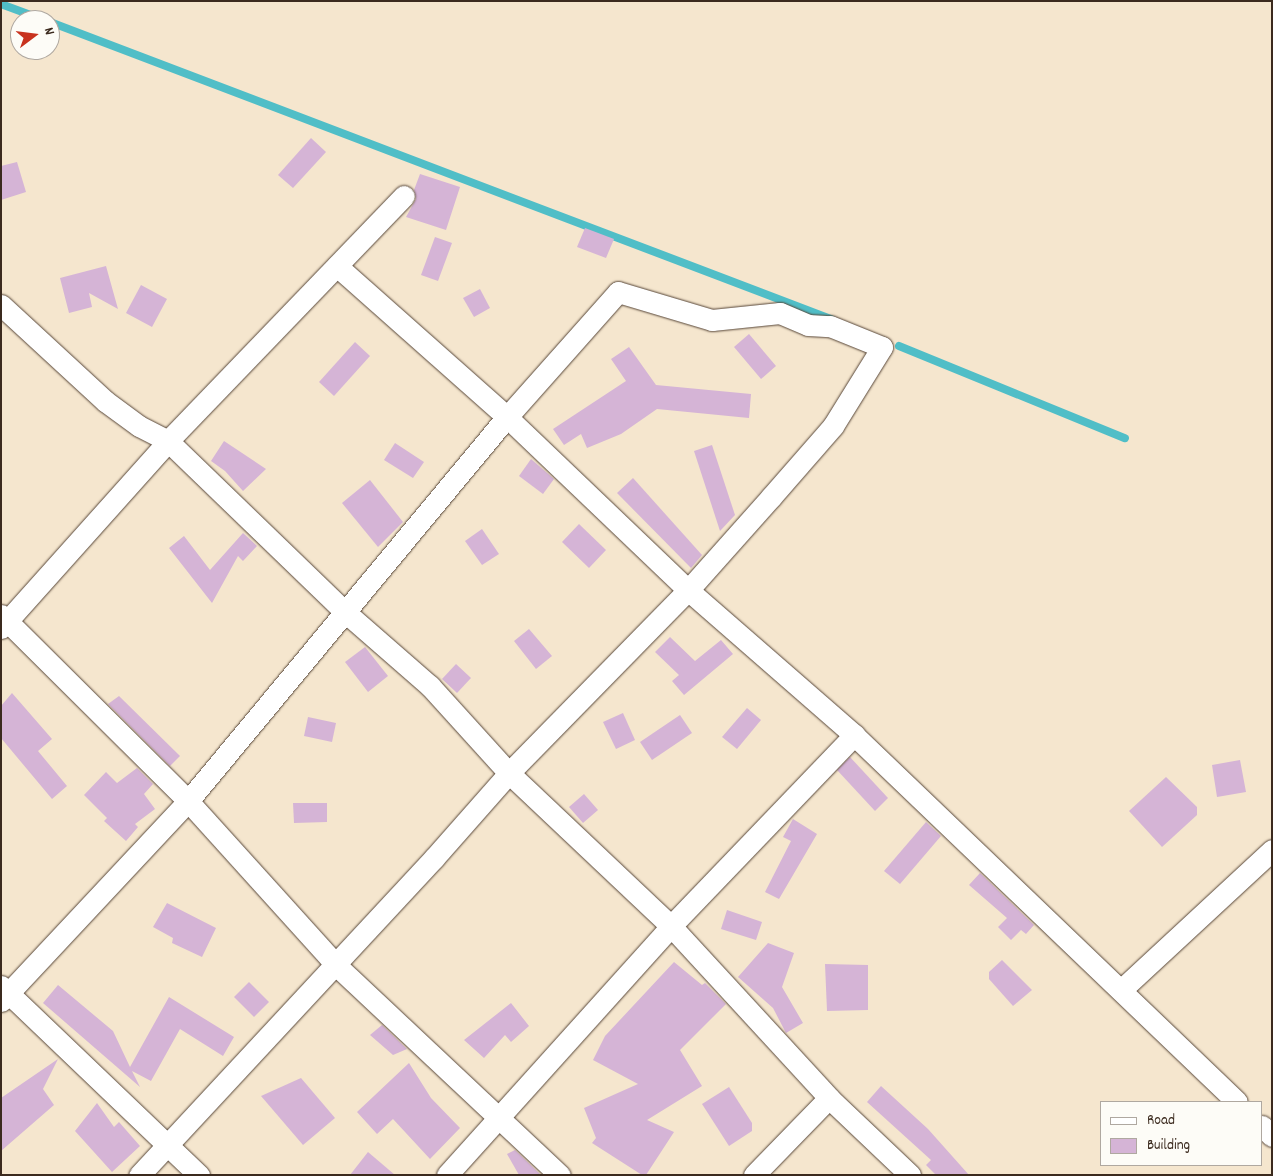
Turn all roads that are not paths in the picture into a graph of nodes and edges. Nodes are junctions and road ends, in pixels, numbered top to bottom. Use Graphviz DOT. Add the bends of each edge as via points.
graph roads {
  1 [pos="404,196"];
  2 [pos="337,266"];
  3 [pos="1,305"];
  4 [pos="507,417"];
  5 [pos="168,441"];
  6 [pos="688,590"];
  7 [pos="344,611"];
  8 [pos="3,621"];
  9 [pos="854,735"];
  10 [pos="509,773"];
  11 [pos="188,801"];
  12 [pos="1272,850"];
  13 [pos="671,926"];
  14 [pos="336,965"];
  15 [pos="1121,990"];
  16 [pos="4,994"];
  17 [pos="829,1098"];
  18 [pos="1236,1101"];
  19 [pos="499,1117"];
  20 [pos="1263,1127"];
  21 [pos="1272,1136"];
  22 [pos="167,1144"];
  23 [pos="139,1175"];
  24 [pos="198,1175"];
  25 [pos="447,1175"];
  26 [pos="560,1175"];
  27 [pos="754,1175"];
  28 [pos="910,1175"];
  1 -- 2 [label="street"];
  2 -- 4 [label="street"];
  2 -- 5 [label="street"];
  3 -- 5 [label="street" via="105,401 139,426"];
  4 -- 6 [label="street"];
  4 -- 6 [label="street" via="618,292 712,320 780,313 808,325 830,326 882,347 833,426"];
  4 -- 7 [label="street"];
  5 -- 7 [label="street"];
  5 -- 8 [label="street"];
  6 -- 9 [label="street"];
  6 -- 10 [label="street"];
  7 -- 10 [label="street" via="430,686"];
  7 -- 11 [label="street"];
  8 -- 11 [label="street"];
  9 -- 13 [label="street"];
  9 -- 15 [label="street"];
  10 -- 13 [label="street"];
  10 -- 14 [label="street"];
  11 -- 14 [label="street"];
  11 -- 16 [label="street"];
  12 -- 15 [label="street"];
  13 -- 17 [label="street"];
  13 -- 19 [label="street"];
  14 -- 19 [label="street"];
  14 -- 22 [label="street"];
  15 -- 18 [label="street"];
  16 -- 22 [label="street"];
  17 -- 27 [label="street"];
  17 -- 28 [label="street"];
  19 -- 25 [label="street"];
  19 -- 26 [label="street"];
  20 -- 21 [label="street"];
  22 -- 23 [label="street"];
  22 -- 24 [label="street"];
}
